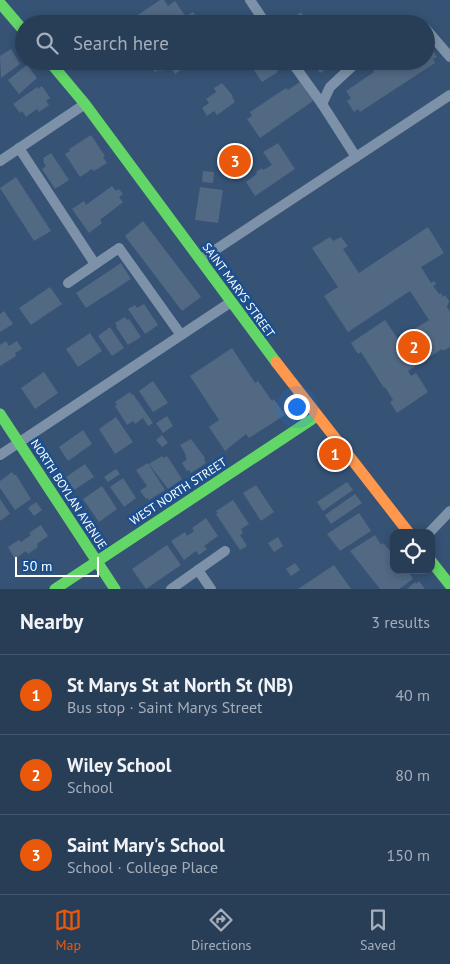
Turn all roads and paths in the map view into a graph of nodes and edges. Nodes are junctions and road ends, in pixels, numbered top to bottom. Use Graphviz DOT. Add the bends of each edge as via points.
graph roads {
  1 [pos="250,0"];
  2 [pos="0,3"];
  3 [pos="260,15"];
  4 [pos="15,20"];
  5 [pos="435,40"];
  6 [pos="450,57"];
  7 [pos="57,70"];
  8 [pos="297,70"];
  9 [pos="348,70"];
  10 [pos="450,95"];
  11 [pos="85,104"];
  12 [pos="322,104"];
  13 [pos="19,148"];
  14 [pos="356,157"];
  15 [pos="0,161"];
  16 [pos="200,260"];
  17 [pos="95,264"];
  18 [pos="68,283"];
  19 [pos="231,302"];
  20 [pos="181,335"];
  21 [pos="0,414"];
  22 [pos="316,416"];
  23 [pos="19,443"];
  24 [pos="0,455"];
  25 [pos="450,512"];
  26 [pos="406,529"];
  27 [pos="433,529"];
  28 [pos="226,551"];
  29 [pos="97,561"];
  30 [pos="435,566"];
  31 [pos="198,570"];
  32 [pos="450,585"];
  33 [pos="55,589"];
  34 [pos="115,589"];
  35 [pos="170,589"];
  36 [pos="211,589"];
  1 -- 3 [label="street"];
  2 -- 4 [label="main road"];
  5 -- 6 [label="street"];
  7 -- 11 [label="main road, SAINT MARYS STREET"];
  8 -- 12 [label="street"];
  9 -- 12 [label="street" via="330,87"];
  10 -- 14 [label="street"];
  11 -- 13 [label="street"];
  11 -- 16 [label="main road, SAINT MARYS STREET"];
  12 -- 14 [label="street"];
  13 -- 15 [label="street"];
  13 -- 17 [label="street"];
  14 -- 16 [label="street"];
  16 -- 19 [label="main road, SAINT MARYS STREET"];
  17 -- 18 [label="street"];
  17 -- 20 [label="street" via="119,248"];
  19 -- 20 [label="street"];
  19 -- 22 [label="main road, SAINT MARYS STREET"];
  20 -- 23 [label="street"];
  21 -- 23 [label="main road, NORTH BOYLAN AVENUE"];
  22 -- 26 [label="main road, SAINT MARYS STREET"];
  22 -- 29 [label="main road, WEST NORTH STREET"];
  23 -- 24 [label="street"];
  23 -- 29 [label="main road, NORTH BOYLAN AVENUE"];
  25 -- 27 [label="street"];
  28 -- 31 [label="street"];
  29 -- 33 [label="main road, WEST NORTH STREET"];
  29 -- 34 [label="main road, NORTH BOYLAN AVENUE"];
  30 -- 32 [label="main road"];
  31 -- 35 [label="street"];
  31 -- 36 [label="street"];
}
